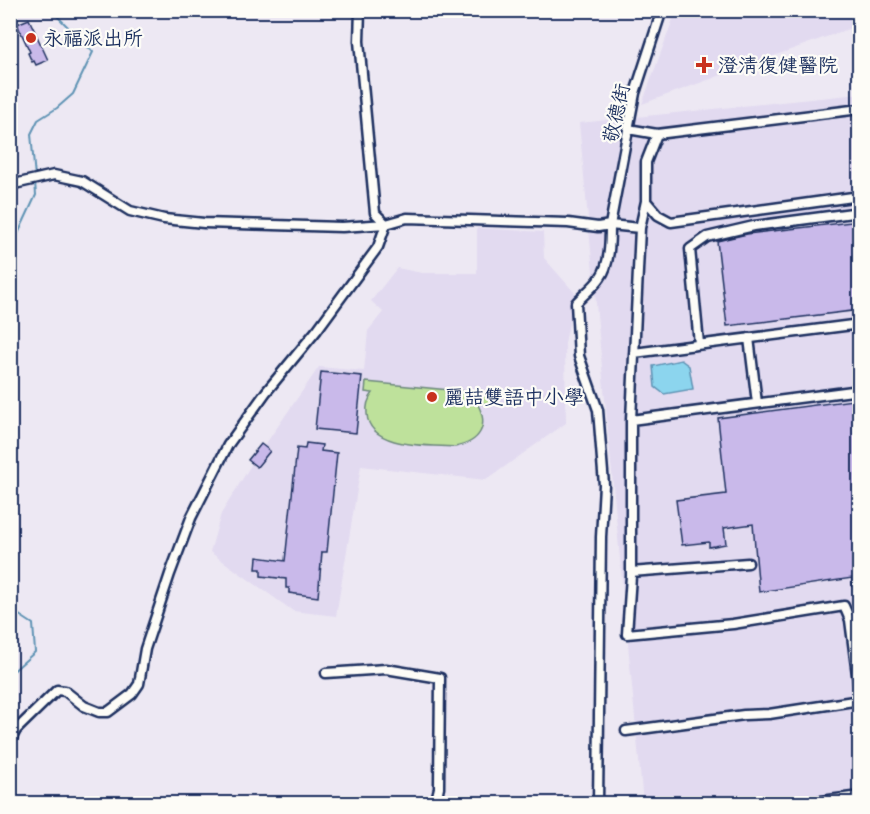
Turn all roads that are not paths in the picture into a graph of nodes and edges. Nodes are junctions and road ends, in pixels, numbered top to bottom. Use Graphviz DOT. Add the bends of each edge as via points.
graph roads {
  1 [pos="360,10"];
  2 [pos="662,10"];
  3 [pos="860,110"];
  4 [pos="628,129"];
  5 [pos="657,134"];
  6 [pos="10,185"];
  7 [pos="860,196"];
  8 [pos="645,201"];
  9 [pos="860,212"];
  10 [pos="386,224"];
  11 [pos="610,225"];
  12 [pos="640,228"];
  13 [pos="860,324"];
  14 [pos="749,338"];
  15 [pos="699,344"];
  16 [pos="634,353"];
  17 [pos="860,390"];
  18 [pos="757,403"];
  19 [pos="631,420"];
  20 [pos="748,563"];
  21 [pos="631,572"];
  22 [pos="326,673"];
  23 [pos="860,699"];
  24 [pos="626,731"];
  25 [pos="10,742"];
  26 [pos="860,796"];
  27 [pos="435,804"];
  28 [pos="598,804"];
  29 [pos="798,804"];
  1 -- 10 [label="street" via="375,213"];
  2 -- 4 [label="street, 敬德街" via="635,93"];
  3 -- 5 [label="street"];
  4 -- 5 [label="street"];
  4 -- 11 [label="street, 敬德街"];
  5 -- 8 [label="street" via="646,162"];
  6 -- 10 [label="street" via="54,175 82,181 130,211 164,219 342,227"];
  7 -- 8 [label="street" via="671,222"];
  8 -- 12 [label="street"];
  9 -- 15 [label="street" via="753,226 707,237 690,249"];
  10 -- 11 [label="street" via="407,218"];
  10 -- 25 [label="street" via="378,247 228,445 170,574 145,649 139,684 108,712 84,706 65,691 57,690 16,730"];
  11 -- 12 [label="street"];
  11 -- 28 [label="street, 敬德街" via="601,277 576,303 579,356 598,410 604,485"];
  12 -- 16 [label="street"];
  13 -- 14 [label="street"];
  14 -- 15 [label="street"];
  14 -- 18 [label="street"];
  15 -- 16 [label="street"];
  16 -- 19 [label="street"];
  17 -- 18 [label="street"];
  18 -- 19 [label="street"];
  19 -- 21 [label="street"];
  20 -- 21 [label="street"];
  21 -- 23 [label="street" via="627,634 733,624 844,606 850,620"];
  22 -- 27 [label="street" via="386,669 440,678 439,788"];
  23 -- 24 [label="street"];
  26 -- 29 [label="street"];
}
